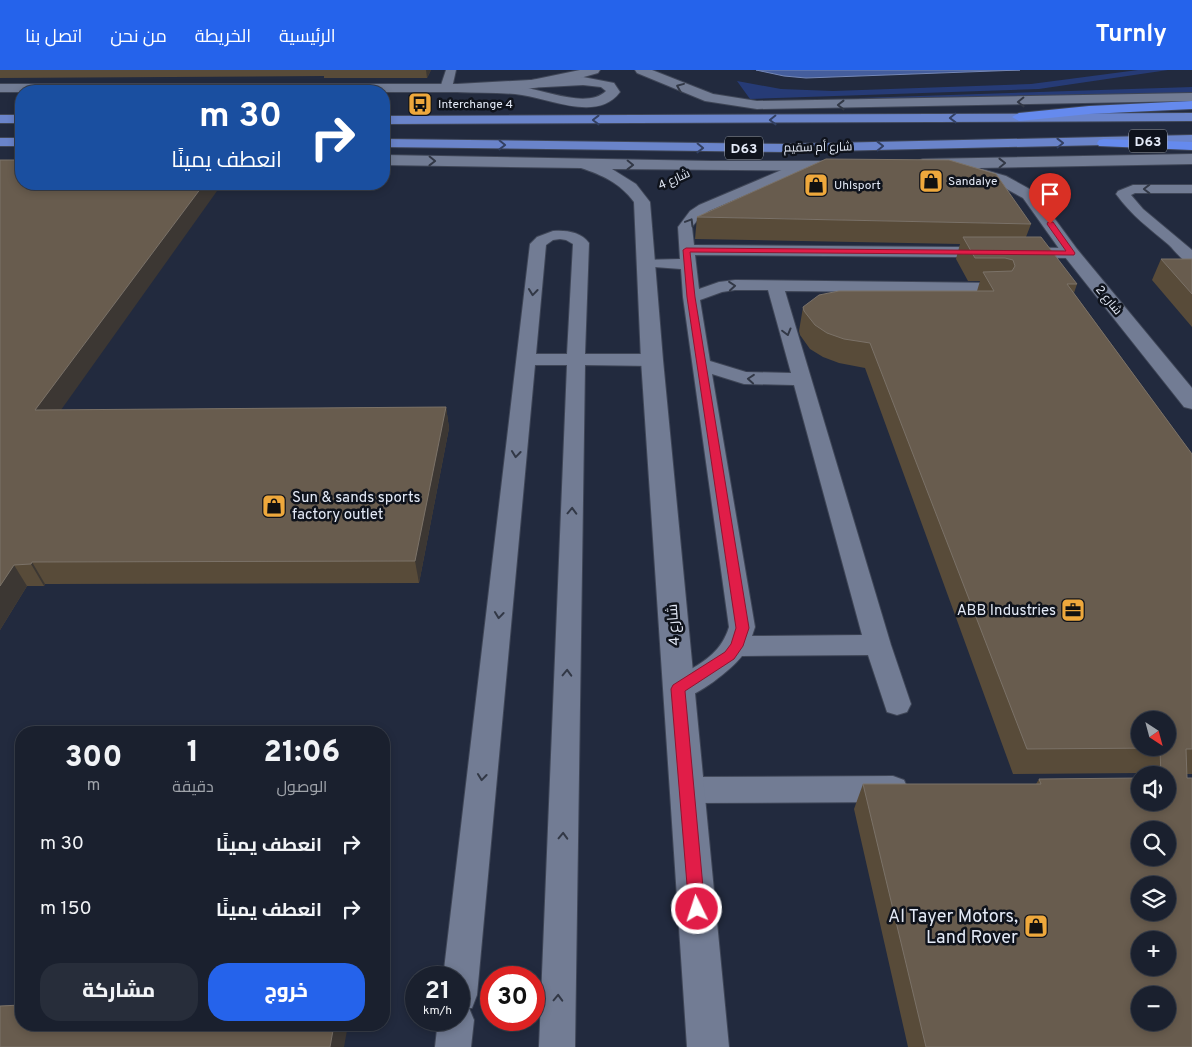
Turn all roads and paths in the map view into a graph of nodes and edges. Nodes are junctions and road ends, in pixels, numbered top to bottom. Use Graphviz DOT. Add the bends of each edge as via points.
graph roads {
  1 [pos="452,70"];
  2 [pos="594,70"];
  3 [pos="641,70"];
  4 [pos="522,86"];
  5 [pos="0,88"];
  6 [pos="15,88"];
  7 [pos="390,88"];
  8 [pos="451,88"];
  9 [pos="1192,97"];
  10 [pos="1192,105"];
  11 [pos="0,111"];
  12 [pos="15,111"];
  13 [pos="1020,117"];
  14 [pos="1192,117"];
  15 [pos="0,119"];
  16 [pos="15,119"];
  17 [pos="390,120"];
  18 [pos="1192,140"];
  19 [pos="0,142"];
  20 [pos="15,142"];
  21 [pos="390,143"];
  22 [pos="1104,143"];
  23 [pos="1192,146"];
  24 [pos="1192,159"];
  25 [pos="390,160"];
  26 [pos="1052,162"];
  27 [pos="583,164"];
  28 [pos="943,164"];
  29 [pos="904,165"];
  30 [pos="712,166"];
  31 [pos="798,166"];
  32 [pos="864,166"];
  33 [pos="1192,189"];
  34 [pos="653,190"];
  35 [pos="1029,195"];
  36 [pos="1071,253"];
  37 [pos="687,257"];
  38 [pos="1192,260"];
  39 [pos="647,263"];
  40 [pos="775,285"];
  41 [pos="998,288"];
  42 [pos="691,297"];
  43 [pos="526,359"];
  44 [pos="576,359"];
  45 [pos="652,360"];
  46 [pos="702,364"];
  47 [pos="800,379"];
  48 [pos="1192,402"];
  49 [pos="878,645"];
  50 [pos="737,646"];
  51 [pos="678,689"];
  52 [pos="897,704"];
  53 [pos="921,789"];
  54 [pos="688,790"];
  55 [pos="462,966"];
  56 [pos="455,1031"];
  57 [pos="453,1047"];
  58 [pos="557,1047"];
  59 [pos="708,1047"];
  1 -- 8 [label="lane"];
  2 -- 4 [label="street"];
  9 -- 3 [label="street, one-way" via="910,104 744,104 700,96"];
  4 -- 8 [label="street"];
  4 -- 8 [label="street" via="583,80 609,86 613,92 604,99 580,103 530,92"];
  5 -- 6 [label="street"];
  7 -- 8 [label="street"];
  10 -- 13 [label="highway"];
  11 -- 12 [label="main road"];
  13 -- 14 [label="main road, شارع أم سقيم / D63"];
  13 -- 17 [label="main road, شارع أم سقيم / D63, one-way"];
  15 -- 16 [label="main road"];
  18 -- 22 [label="main road, شارع أم سقيم / D63"];
  19 -- 20 [label="main road"];
  21 -- 22 [label="main road, شارع أم سقيم / D63, one-way" via="730,148"];
  22 -- 23 [label="highway"];
  24 -- 26 [label="street"];
  25 -- 27 [label="street, one-way"];
  28 -- 26 [label="street, one-way"];
  26 -- 35 [label="street" via="1031,176"];
  27 -- 30 [label="street, one-way"];
  27 -- 34 [label="street, شارع 4" via="624,180 632,188"];
  28 -- 29 [label="street"];
  28 -- 35 [label="street, شارع 2" via="1000,180"];
  30 -- 31 [label="street"];
  30 -- 34 [label="street, شارع 4" via="685,172"];
  31 -- 32 [label="street"];
  37 -- 31 [label="lane, one-way" via="685,227 695,214"];
  33 -- 38 [label="lane, one-way" via="1133,189 1124,192 1135,208"];
  34 -- 39 [label="street, شارع 4"];
  35 -- 36 [label="street, شارع 2"];
  36 -- 37 [label="lane"];
  36 -- 48 [label="street, شارع 2"];
  37 -- 39 [label="lane"];
  37 -- 42 [label="lane"];
  39 -- 45 [label="street, شارع 4"];
  40 -- 41 [label="lane"];
  42 -- 40 [label="lane, one-way" via="728,286"];
  40 -- 47 [label="lane, one-way"];
  42 -- 46 [label="lane"];
  43 -- 44 [label="lane"];
  44 -- 43 [label="lane, one-way" via="582,243 574,237 559,235 538,244"];
  43 -- 55 [label="lane, one-way"];
  44 -- 45 [label="lane"];
  58 -- 44 [label="lane, one-way"];
  45 -- 51 [label="street, شارع 4"];
  47 -- 46 [label="lane, one-way" via="744,378"];
  46 -- 50 [label="lane" via="742,628"];
  47 -- 49 [label="lane"];
  49 -- 50 [label="lane"];
  49 -- 52 [label="lane"];
  50 -- 51 [label="lane" via="729,656"];
  51 -- 54 [label="street, شارع 4"];
  53 -- 54 [label="lane"];
  54 -- 59 [label="street, شارع 4"];
  56 -- 57 [label="lane"];
}
